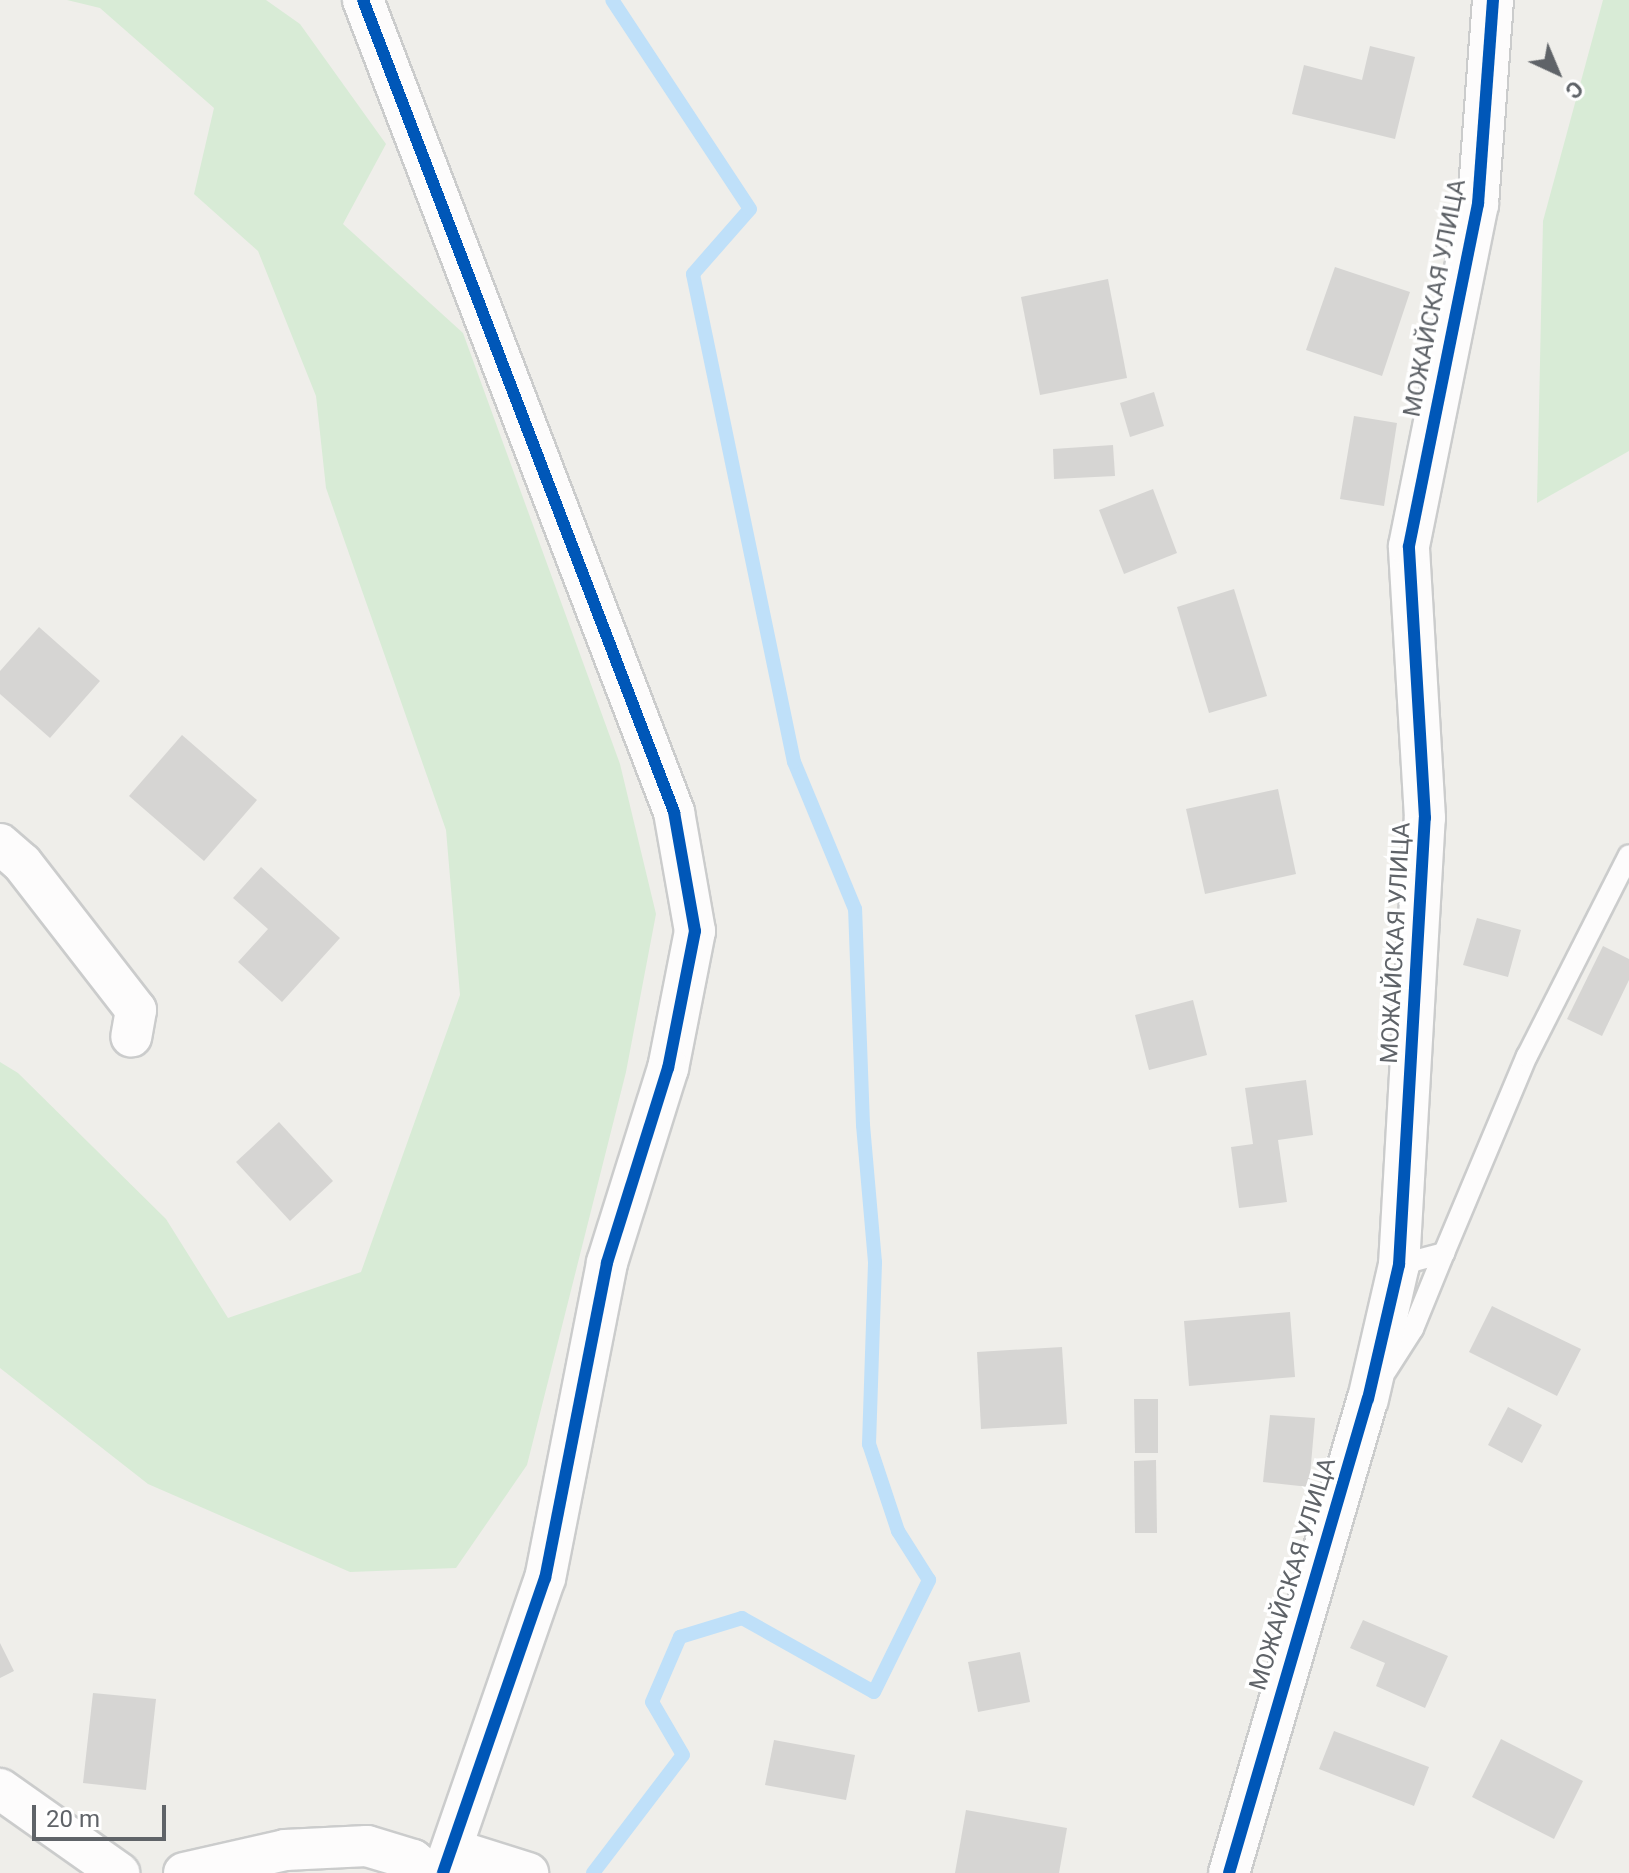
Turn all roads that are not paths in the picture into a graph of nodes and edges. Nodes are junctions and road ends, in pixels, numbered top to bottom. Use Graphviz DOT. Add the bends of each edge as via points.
graph roads {
  1 [pos="363,0"];
  2 [pos="1493,0"];
  3 [pos="0,844"];
  4 [pos="1629,855"];
  5 [pos="131,1037"];
  6 [pos="1444,1253"];
  7 [pos="1399,1265"];
  8 [pos="1368,1399"];
  9 [pos="0,1789"];
  10 [pos="441,1865"];
  11 [pos="119,1873"];
  12 [pos="184,1873"];
  13 [pos="528,1873"];
  14 [pos="1229,1873"];
  1 -- 10 [label="street" via="674,812 695,931 668,1068 607,1263 545,1578"];
  2 -- 7 [label="street, МОЖАЙСКАЯ УЛИЦА" via="1478,204 1409,546 1425,818"];
  3 -- 5 [label="street" via="22,863 136,1010"];
  4 -- 6 [label="lane" via="1527,1056"];
  6 -- 7 [label="lane"];
  6 -- 8 [label="lane" via="1413,1329"];
  7 -- 8 [label="street, МОЖАЙСКАЯ УЛИЦА"];
  8 -- 14 [label="street, МОЖАЙСКАЯ УЛИЦА"];
  9 -- 11 [label="street"];
  10 -- 12 [label="street" via="367,1846 285,1850"];
  10 -- 13 [label="street"];
}
